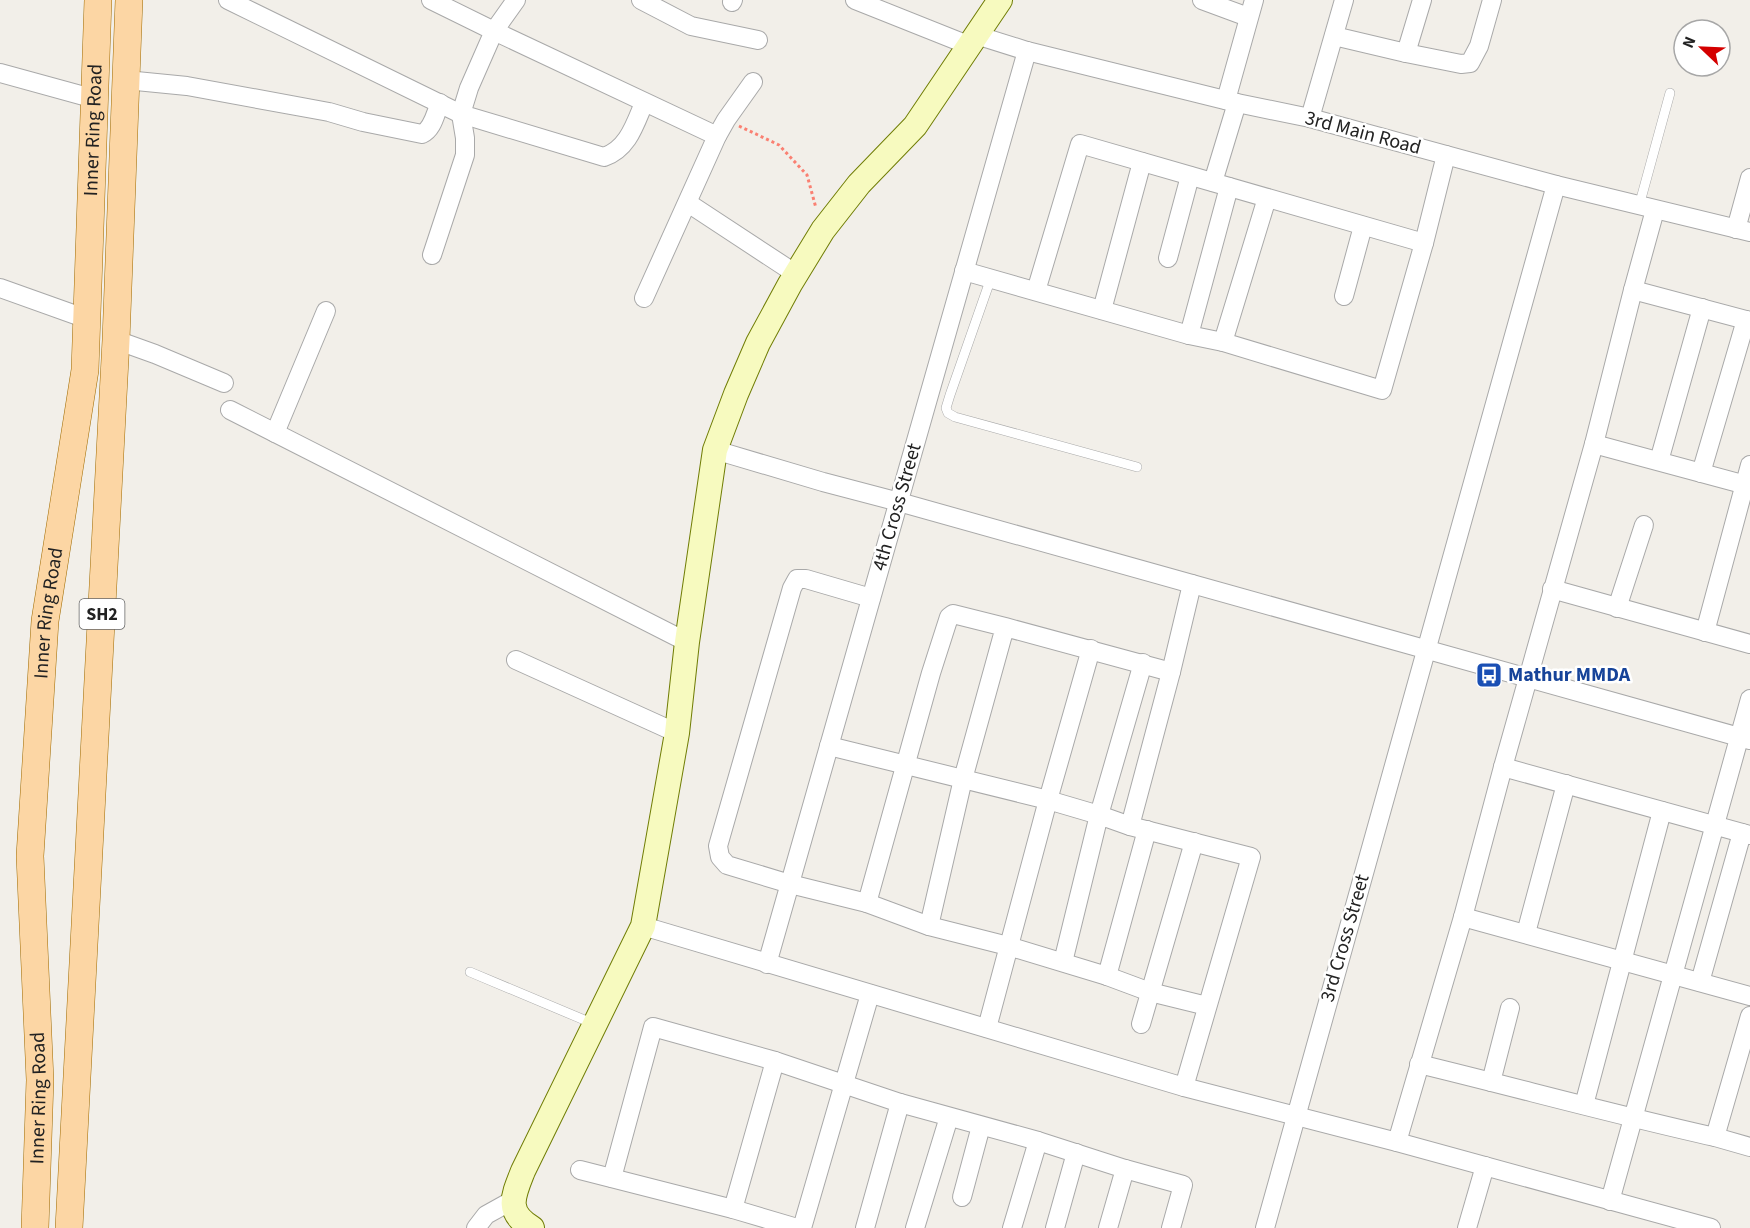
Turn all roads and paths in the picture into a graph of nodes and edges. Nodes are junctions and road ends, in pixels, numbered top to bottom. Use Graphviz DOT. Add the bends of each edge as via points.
graph roads {
  1 [pos="98,0"];
  2 [pos="129,0"];
  3 [pos="228,0"];
  4 [pos="431,0"];
  5 [pos="516,0"];
  6 [pos="641,0"];
  7 [pos="855,0"];
  8 [pos="1000,0"];
  9 [pos="1202,0"];
  10 [pos="1344,0"];
  11 [pos="1422,0"];
  12 [pos="1492,0"];
  13 [pos="1251,8"];
  14 [pos="494,32"];
  15 [pos="1334,36"];
  16 [pos="758,40"];
  17 [pos="972,40"];
  18 [pos="1027,51"];
  19 [pos="1406,53"];
  20 [pos="0,74"];
  21 [pos="126,80"];
  22 [pos="753,82"];
  23 [pos="1670,93"];
  24 [pos="95,99"];
  25 [pos="1232,101"];
  26 [pos="644,103"];
  27 [pos="440,104"];
  28 [pos="461,114"];
  29 [pos="1310,118"];
  30 [pos="721,128"];
  31 [pos="1446,155"];
  32 [pos="1142,162"];
  33 [pos="1190,176"];
  34 [pos="1750,178"];
  35 [pos="1221,185"];
  36 [pos="1556,185"];
  37 [pos="1267,198"];
  38 [pos="688,204"];
  39 [pos="1647,208"];
  40 [pos="1363,226"];
  41 [pos="823,230"];
  42 [pos="1743,230"];
  43 [pos="1424,243"];
  44 [pos="432,255"];
  45 [pos="1168,258"];
  46 [pos="964,271"];
  47 [pos="796,274"];
  48 [pos="991,278"];
  49 [pos="0,288"];
  50 [pos="1633,290"];
  51 [pos="1036,291"];
  52 [pos="1344,296"];
  53 [pos="644,298"];
  54 [pos="1701,308"];
  55 [pos="1102,310"];
  56 [pos="326,311"];
  57 [pos="87,319"];
  58 [pos="1748,321"];
  59 [pos="1189,335"];
  60 [pos="116,340"];
  61 [pos="1223,342"];
  62 [pos="225,383"];
  63 [pos="230,410"];
  64 [pos="274,433"];
  65 [pos="1594,444"];
  66 [pos="715,450"];
  67 [pos="1659,461"];
  68 [pos="1750,465"];
  69 [pos="1137,467"];
  70 [pos="1701,472"];
  71 [pos="1747,485"];
  72 [pos="898,502"];
  73 [pos="1644,525"];
  74 [pos="1192,584"];
  75 [pos="1552,589"];
  76 [pos="872,598"];
  77 [pos="1617,608"];
  78 [pos="1005,627"];
  79 [pos="1705,632"];
  80 [pos="687,642"];
  81 [pos="1750,644"];
  82 [pos="1091,649"];
  83 [pos="1426,649"];
  84 [pos="516,660"];
  85 [pos="1143,663"];
  86 [pos="1172,672"];
  87 [pos="1528,677"];
  88 [pos="1750,699"];
  89 [pos="677,733"];
  90 [pos="1745,739"];
  91 [pos="829,746"];
  92 [pos="906,766"];
  93 [pos="1503,767"];
  94 [pos="963,779"];
  95 [pos="1566,784"];
  96 [pos="1048,800"];
  97 [pos="1662,811"];
  98 [pos="1100,815"];
  99 [pos="1715,825"];
  100 [pos="1138,828"];
  101 [pos="1746,834"];
  102 [pos="1194,842"];
  103 [pos="790,884"];
  104 [pos="867,903"];
  105 [pos="1463,917"];
  106 [pos="643,926"];
  107 [pos="929,926"];
  108 [pos="1526,933"];
  109 [pos="1008,946"];
  110 [pos="1622,960"];
  111 [pos="1063,962"];
  112 [pos="767,964"];
  113 [pos="470,972"];
  114 [pos="1673,975"];
  115 [pos="1107,976"];
  116 [pos="1700,982"];
  117 [pos="1150,992"];
  118 [pos="870,994"];
  119 [pos="1750,996"];
  120 [pos="1207,1006"];
  121 [pos="1510,1008"];
  122 [pos="1750,1016"];
  123 [pos="594,1024"];
  124 [pos="1141,1024"];
  125 [pos="987,1028"];
  126 [pos="775,1061"];
  127 [pos="1419,1064"];
  128 [pos="1491,1082"];
  129 [pos="844,1083"];
  130 [pos="1184,1087"];
  131 [pos="900,1103"];
  132 [pos="1584,1105"];
  133 [pos="949,1117"];
  134 [pos="1295,1117"];
  135 [pos="1633,1118"];
  136 [pos="981,1126"];
  137 [pos="1715,1137"];
  138 [pos="1038,1141"];
  139 [pos="1397,1143"];
  140 [pos="1750,1147"];
  141 [pos="1076,1154"];
  142 [pos="1485,1166"];
  143 [pos="580,1170"];
  144 [pos="1125,1170"];
  145 [pos="612,1178"];
  146 [pos="962,1197"];
  147 [pos="513,1200"];
  148 [pos="1610,1201"];
  149 [pos="734,1209"];
  150 [pos="35,1228"];
  151 [pos="69,1228"];
  152 [pos="476,1228"];
  153 [pos="532,1228"];
  154 [pos="797,1228"];
  155 [pos="802,1228"];
  156 [pos="864,1228"];
  157 [pos="915,1228"];
  158 [pos="1012,1228"];
  159 [pos="1055,1228"];
  160 [pos="1108,1228"];
  161 [pos="1171,1228"];
  162 [pos="1264,1228"];
  163 [pos="1467,1228"];
  164 [pos="1712,1228"];
  1 -- 24 [label="main road, Inner Ring Road"];
  2 -- 21 [label="main road, Inner Ring Road / SH2"];
  3 -- 27 [label="street"];
  4 -- 14 [label="street"];
  5 -- 14 [label="street"];
  6 -- 16 [label="street" via="691,26"];
  7 -- 17 [label="street, 3rd Main Road"];
  8 -- 17 [label="street"];
  9 -- 13 [label="street"];
  10 -- 15 [label="street"];
  11 -- 19 [label="street"];
  12 -- 19 [label="street" via="1470,63"];
  13 -- 25 [label="street"];
  14 -- 26 [label="street"];
  14 -- 28 [label="street"];
  15 -- 19 [label="street"];
  15 -- 29 [label="street"];
  17 -- 18 [label="street, 3rd Main Road"];
  17 -- 41 [label="street" via="915,126 859,184"];
  18 -- 25 [label="street, 3rd Main Road"];
  18 -- 46 [label="street, 4th Cross Street"];
  20 -- 24 [label="street"];
  21 -- 27 [label="street" via="187,86 422,134 430,128"];
  21 -- 60 [label="main road, Inner Ring Road / SH2"];
  22 -- 30 [label="street"];
  23 -- 39 [label="lane"];
  24 -- 57 [label="main road, Inner Ring Road"];
  25 -- 29 [label="street, 3rd Main Road"];
  25 -- 35 [label="street"];
  26 -- 28 [label="street" via="624,144 604,157"];
  26 -- 30 [label="street"];
  27 -- 28 [label="street"];
  28 -- 44 [label="street" via="465,155"];
  29 -- 31 [label="street, 3rd Main Road"];
  30 -- 38 [label="street"];
  30 -- 41 [label="path" via="779,145 807,176"];
  31 -- 36 [label="street, 3rd Main Road"];
  31 -- 43 [label="street"];
  32 -- 33 [label="street"];
  32 -- 51 [label="street" via="1080,144"];
  32 -- 55 [label="street"];
  33 -- 35 [label="street"];
  33 -- 45 [label="street"];
  34 -- 42 [label="street"];
  35 -- 37 [label="street"];
  35 -- 59 [label="street"];
  36 -- 39 [label="street, 3rd Main Road"];
  36 -- 83 [label="street, 3rd Cross Street"];
  37 -- 40 [label="street"];
  37 -- 61 [label="street"];
  38 -- 47 [label="street"];
  38 -- 53 [label="street"];
  39 -- 42 [label="street, 3rd Main Road"];
  39 -- 50 [label="street"];
  40 -- 43 [label="street"];
  40 -- 52 [label="street"];
  41 -- 47 [label="street"];
  43 -- 61 [label="street" via="1382,390"];
  46 -- 48 [label="street"];
  46 -- 72 [label="street, 4th Cross Street"];
  47 -- 66 [label="street" via="754,353"];
  48 -- 51 [label="street"];
  48 -- 69 [label="lane" via="950,395 948,413"];
  49 -- 57 [label="street"];
  50 -- 54 [label="street"];
  50 -- 65 [label="street"];
  51 -- 55 [label="street"];
  54 -- 58 [label="street"];
  54 -- 67 [label="street"];
  55 -- 59 [label="street"];
  56 -- 64 [label="street"];
  57 -- 150 [label="main road, Inner Ring Road" via="85,370 45,621 30,856 40,1080"];
  58 -- 70 [label="street"];
  59 -- 61 [label="street"];
  60 -- 62 [label="street"];
  60 -- 151 [label="main road, Inner Ring Road / SH2"];
  63 -- 64 [label="street"];
  64 -- 80 [label="street"];
  65 -- 67 [label="street"];
  65 -- 75 [label="street"];
  66 -- 72 [label="street"];
  66 -- 80 [label="street"];
  67 -- 70 [label="street"];
  68 -- 71 [label="street"];
  70 -- 71 [label="street"];
  71 -- 79 [label="street"];
  72 -- 74 [label="street"];
  72 -- 76 [label="street, 4th Cross Street"];
  73 -- 77 [label="street"];
  74 -- 83 [label="street"];
  74 -- 86 [label="street"];
  75 -- 77 [label="street"];
  75 -- 87 [label="street"];
  76 -- 91 [label="street, 4th Cross Street"];
  76 -- 103 [label="street" via="797,579 718,846 727,865"];
  77 -- 79 [label="street"];
  78 -- 82 [label="street"];
  78 -- 92 [label="street" via="949,616"];
  78 -- 94 [label="street"];
  79 -- 81 [label="street"];
  80 -- 89 [label="street"];
  82 -- 85 [label="street"];
  82 -- 96 [label="street"];
  83 -- 87 [label="street"];
  83 -- 134 [label="street, 3rd Cross Street"];
  84 -- 89 [label="street"];
  85 -- 86 [label="street"];
  85 -- 98 [label="street"];
  86 -- 100 [label="street"];
  87 -- 90 [label="street"];
  87 -- 93 [label="street"];
  88 -- 90 [label="street"];
  89 -- 106 [label="street"];
  90 -- 99 [label="street"];
  91 -- 92 [label="street"];
  91 -- 103 [label="street, 4th Cross Street"];
  92 -- 94 [label="street"];
  92 -- 104 [label="street"];
  93 -- 95 [label="street"];
  93 -- 105 [label="street"];
  94 -- 96 [label="street"];
  94 -- 107 [label="street"];
  95 -- 97 [label="street"];
  95 -- 108 [label="street"];
  96 -- 98 [label="street"];
  96 -- 109 [label="street"];
  97 -- 99 [label="street"];
  97 -- 110 [label="street"];
  98 -- 100 [label="street"];
  98 -- 111 [label="street"];
  99 -- 101 [label="street"];
  99 -- 114 [label="street"];
  100 -- 102 [label="street"];
  100 -- 115 [label="street"];
  101 -- 116 [label="street"];
  102 -- 117 [label="street"];
  102 -- 120 [label="street" via="1251,856"];
  103 -- 104 [label="street"];
  103 -- 112 [label="street, 4th Cross Street"];
  104 -- 107 [label="street"];
  105 -- 108 [label="street"];
  105 -- 127 [label="street"];
  106 -- 112 [label="street"];
  106 -- 123 [label="street"];
  107 -- 109 [label="street"];
  108 -- 110 [label="street"];
  109 -- 111 [label="street"];
  109 -- 125 [label="street"];
  110 -- 114 [label="street"];
  110 -- 132 [label="street"];
  111 -- 115 [label="street"];
  112 -- 118 [label="street"];
  113 -- 123 [label="lane"];
  114 -- 116 [label="street"];
  114 -- 135 [label="street"];
  115 -- 117 [label="street"];
  116 -- 119 [label="street"];
  117 -- 120 [label="street"];
  117 -- 124 [label="street"];
  118 -- 125 [label="street"];
  118 -- 129 [label="street"];
  120 -- 130 [label="street"];
  121 -- 128 [label="street"];
  122 -- 137 [label="street"];
  123 -- 147 [label="street" via="523,1171"];
  125 -- 130 [label="street"];
  126 -- 129 [label="street"];
  126 -- 145 [label="street" via="653,1027"];
  126 -- 149 [label="street"];
  127 -- 128 [label="street"];
  127 -- 139 [label="street"];
  128 -- 132 [label="street"];
  129 -- 131 [label="street"];
  129 -- 155 [label="street"];
  130 -- 134 [label="street"];
  131 -- 133 [label="street"];
  131 -- 156 [label="street"];
  132 -- 135 [label="street"];
  133 -- 136 [label="street"];
  133 -- 157 [label="street"];
  134 -- 139 [label="street"];
  134 -- 162 [label="street, 3rd Cross Street"];
  135 -- 137 [label="street"];
  135 -- 148 [label="street"];
  136 -- 138 [label="street"];
  136 -- 146 [label="street"];
  137 -- 140 [label="street"];
  138 -- 141 [label="street"];
  138 -- 158 [label="street"];
  139 -- 142 [label="street"];
  141 -- 144 [label="street"];
  141 -- 159 [label="street"];
  142 -- 148 [label="street"];
  142 -- 163 [label="street"];
  143 -- 145 [label="street"];
  144 -- 160 [label="street"];
  144 -- 161 [label="street" via="1183,1185"];
  145 -- 149 [label="street"];
  147 -- 152 [label="street" via="486,1215"];
  147 -- 153 [label="street" via="514,1209"];
  148 -- 164 [label="street"];
  149 -- 154 [label="street"];
}
